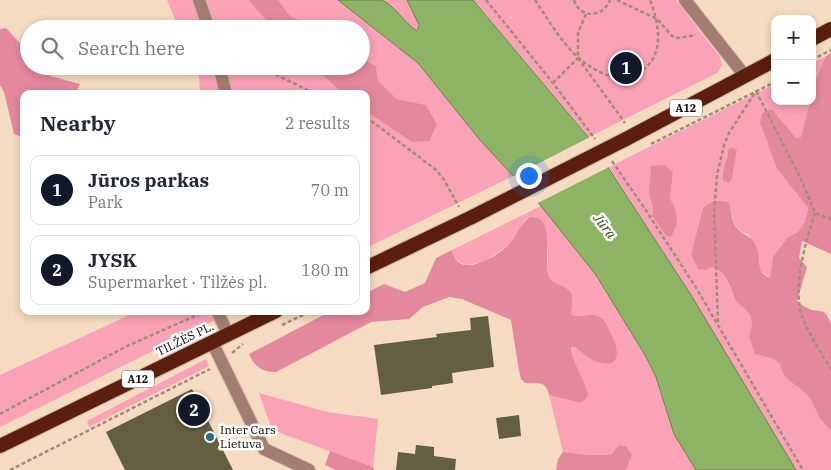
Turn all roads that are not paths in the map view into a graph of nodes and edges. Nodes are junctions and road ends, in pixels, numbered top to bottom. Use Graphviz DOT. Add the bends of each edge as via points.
graph roads {
  1 [pos="199,0"];
  2 [pos="685,0"];
  3 [pos="206,20"];
  4 [pos="831,29"];
  5 [pos="816,37"];
  6 [pos="771,62"];
  7 [pos="221,75"];
  8 [pos="745,76"];
  9 [pos="225,90"];
  10 [pos="370,266"];
  11 [pos="219,315"];
  12 [pos="268,315"];
  13 [pos="228,334"];
  14 [pos="212,342"];
  15 [pos="0,446"];
  16 [pos="310,470"];
  1 -- 3 [label="street"];
  2 -- 8 [label="street"];
  4 -- 5 [label="highway"];
  6 -- 8 [label="highway, A12"];
  7 -- 9 [label="street"];
  8 -- 10 [label="highway, A12, bridge" via="626,140"];
  11 -- 13 [label="street"];
  12 -- 13 [label="highway, TILŽĖS PL. / A12"];
  13 -- 14 [label="highway, TILŽĖS PL. / A12"];
  14 -- 15 [label="highway, TILŽĖS PL. / A12"];
  14 -- 16 [label="street" via="264,449"];
}
